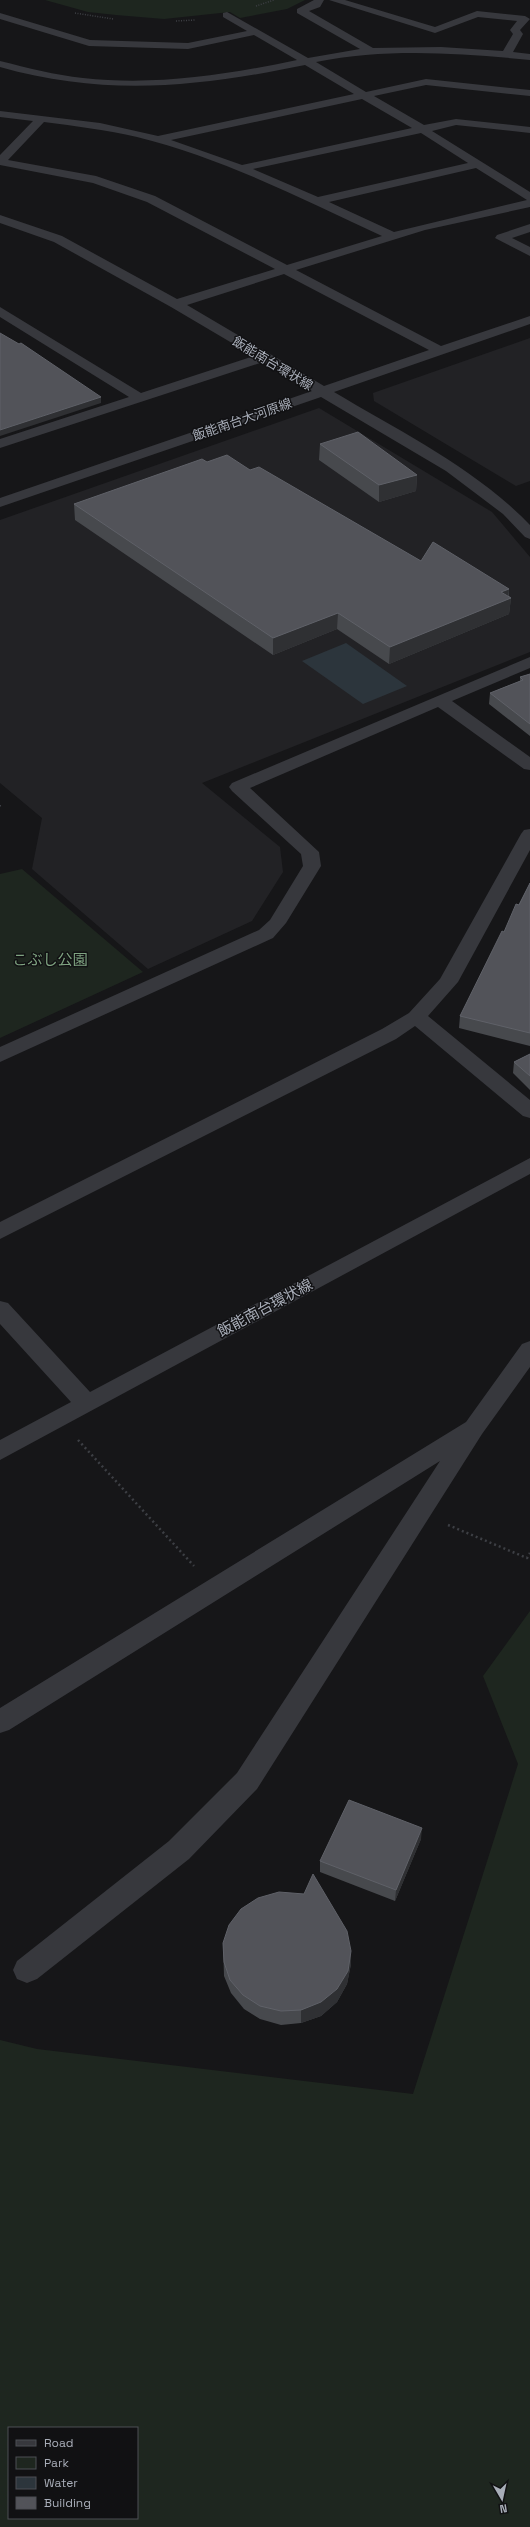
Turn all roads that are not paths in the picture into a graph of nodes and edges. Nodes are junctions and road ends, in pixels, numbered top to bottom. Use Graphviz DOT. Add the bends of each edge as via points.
graph roads {
  1 [pos="319,0"];
  2 [pos="334,0"];
  3 [pos="227,15"];
  4 [pos="0,16"];
  5 [pos="20,22"];
  6 [pos="0,28"];
  7 [pos="256,32"];
  8 [pos="371,51"];
  9 [pos="506,54"];
  10 [pos="530,57"];
  11 [pos="306,61"];
  12 [pos="0,64"];
  13 [pos="530,93"];
  14 [pos="364,95"];
  15 [pos="0,114"];
  16 [pos="41,119"];
  17 [pos="422,129"];
  18 [pos="530,130"];
  19 [pos="158,139"];
  20 [pos="0,162"];
  21 [pos="479,164"];
  22 [pos="243,168"];
  23 [pos="530,196"];
  24 [pos="318,201"];
  25 [pos="530,203"];
  26 [pos="0,219"];
  27 [pos="530,228"];
  28 [pos="393,236"];
  29 [pos="530,252"];
  30 [pos="286,269"];
  31 [pos="176,304"];
  32 [pos="0,311"];
  33 [pos="530,320"];
  34 [pos="440,351"];
  35 [pos="264,357"];
  36 [pos="321,392"];
  37 [pos="140,398"];
  38 [pos="0,444"];
  39 [pos="0,503"];
  40 [pos="530,534"];
  41 [pos="530,662"];
  42 [pos="439,700"];
  43 [pos="530,765"];
  44 [pos="530,834"];
  45 [pos="416,1017"];
  46 [pos="0,1055"];
  47 [pos="530,1111"];
  48 [pos="530,1165"];
  49 [pos="0,1231"];
  50 [pos="0,1309"];
  51 [pos="530,1350"];
  52 [pos="88,1404"];
  53 [pos="474,1428"];
  54 [pos="0,1451"];
  55 [pos="0,1722"];
  56 [pos="27,1970"];
  1 -- 8 [label="street" via="316,5 301,11"];
  2 -- 9 [label="street" via="435,30 477,14 525,19 515,30 518,34"];
  3 -- 7 [label="street"];
  4 -- 5 [label="street"];
  5 -- 6 [label="street"];
  5 -- 7 [label="street" via="89,43 188,46"];
  7 -- 11 [label="street"];
  8 -- 9 [label="street" via="415,49"];
  8 -- 11 [label="street"];
  9 -- 10 [label="street"];
  11 -- 12 [label="street" via="223,78 135,85 68,80 37,75"];
  11 -- 14 [label="street"];
  13 -- 14 [label="street" via="426,82"];
  14 -- 17 [label="street"];
  14 -- 19 [label="street"];
  15 -- 16 [label="street"];
  16 -- 19 [label="street" via="102,127"];
  16 -- 20 [label="street"];
  17 -- 18 [label="street" via="456,122"];
  17 -- 21 [label="street"];
  17 -- 22 [label="street"];
  19 -- 22 [label="street"];
  20 -- 30 [label="street" via="96,180 151,199"];
  21 -- 23 [label="street"];
  21 -- 24 [label="street"];
  22 -- 24 [label="street"];
  24 -- 28 [label="street"];
  25 -- 28 [label="street"];
  26 -- 31 [label="street, 飯能南台環状線" via="58,239"];
  27 -- 29 [label="street" via="501,238"];
  28 -- 30 [label="street"];
  30 -- 31 [label="street"];
  30 -- 34 [label="street"];
  31 -- 35 [label="street, 飯能南台環状線"];
  32 -- 37 [label="street"];
  33 -- 34 [label="street, 飯能南台大河原線"];
  34 -- 36 [label="street, 飯能南台大河原線"];
  35 -- 36 [label="street, 飯能南台環状線"];
  35 -- 37 [label="street"];
  36 -- 39 [label="street, 飯能南台大河原線"];
  36 -- 40 [label="street, 飯能南台環状線" via="451,468 508,511"];
  37 -- 38 [label="street" via="12,434"];
  41 -- 42 [label="street"];
  42 -- 43 [label="street"];
  42 -- 46 [label="street" via="238,787 310,852 312,866 277,923 266,934"];
  44 -- 45 [label="street" via="448,982"];
  45 -- 47 [label="street"];
  45 -- 49 [label="street" via="389,1034"];
  48 -- 52 [label="street, 飯能南台環状線"];
  50 -- 52 [label="street"];
  51 -- 53 [label="street"];
  52 -- 54 [label="street, 飯能南台環状線"];
  53 -- 55 [label="street"];
  53 -- 56 [label="street" via="247,1781 179,1850"];
}
